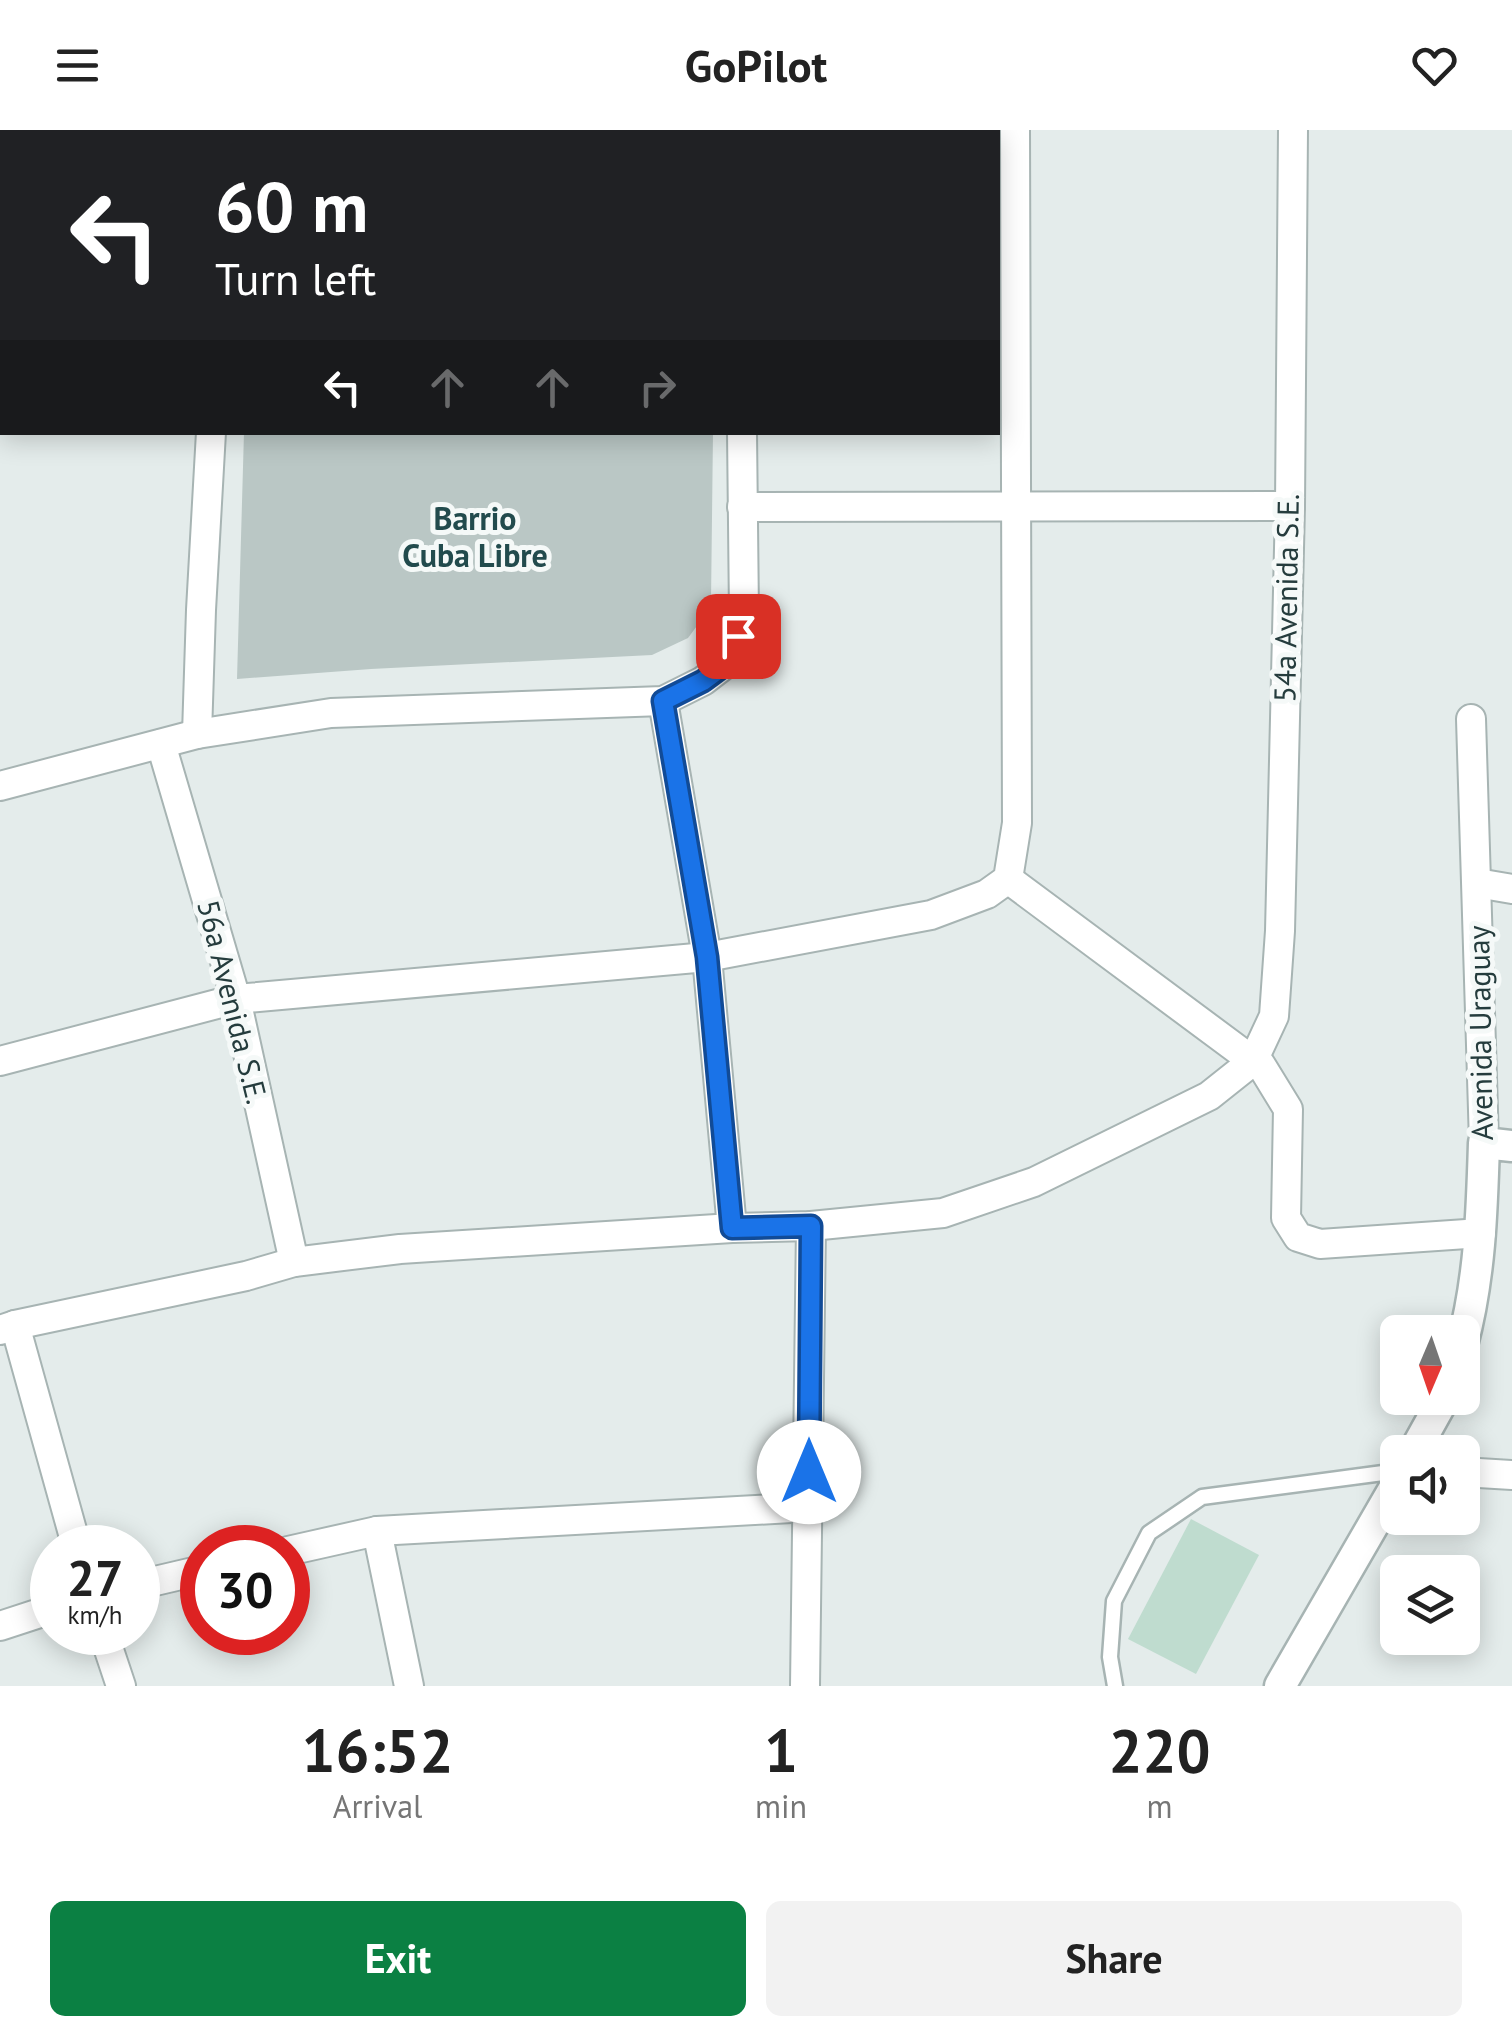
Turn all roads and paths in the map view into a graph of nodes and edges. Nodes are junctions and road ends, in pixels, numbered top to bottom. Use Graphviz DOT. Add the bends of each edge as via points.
graph roads {
  1 [pos="1015,130"];
  2 [pos="1293,130"];
  3 [pos="211,435"];
  4 [pos="742,435"];
  5 [pos="1290,506"];
  6 [pos="1014,507"];
  7 [pos="742,508"];
  8 [pos="663,701"];
  9 [pos="1471,719"];
  10 [pos="197,734"];
  11 [pos="161,744"];
  12 [pos="0,786"];
  13 [pos="1008,880"];
  14 [pos="1477,883"];
  15 [pos="1512,889"];
  16 [pos="707,957"];
  17 [pos="236,1000"];
  18 [pos="0,1061"];
  19 [pos="1253,1062"];
  20 [pos="1498,1144"];
  21 [pos="811,1226"];
  22 [pos="732,1228"];
  23 [pos="1481,1232"];
  24 [pos="294,1262"];
  25 [pos="1470,1315"];
  26 [pos="8,1327"];
  27 [pos="1480,1473"];
  28 [pos="1380,1474"];
  29 [pos="1512,1475"];
  30 [pos="809,1507"];
  31 [pos="1380,1513"];
  32 [pos="71,1525"];
  33 [pos="378,1531"];
  34 [pos="310,1546"];
  35 [pos="30,1616"];
  36 [pos="0,1626"];
  37 [pos="111,1655"];
  38 [pos="122,1686"];
  39 [pos="409,1686"];
  40 [pos="805,1686"];
  41 [pos="1115,1686"];
  42 [pos="1280,1686"];
  1 -- 6 [label="street"];
  2 -- 5 [label="street, 54a Avenida S.E."];
  3 -- 10 [label="street"];
  4 -- 7 [label="street"];
  5 -- 6 [label="street"];
  5 -- 19 [label="street, 54a Avenida S.E." via="1280,930 1274,1016"];
  6 -- 7 [label="street"];
  6 -- 13 [label="street" via="1017,823"];
  7 -- 8 [label="street" via="744,614 734,658"];
  8 -- 10 [label="street" via="331,713"];
  8 -- 16 [label="street"];
  9 -- 14 [label="street, Avenida Uraguay"];
  10 -- 11 [label="street"];
  11 -- 12 [label="street"];
  11 -- 17 [label="street, 56a Avenida S.E."];
  13 -- 16 [label="street" via="931,916"];
  13 -- 19 [label="street"];
  14 -- 15 [label="street"];
  14 -- 20 [label="street, Avenida Uraguay"];
  16 -- 17 [label="street"];
  16 -- 22 [label="street"];
  17 -- 18 [label="street"];
  17 -- 24 [label="street, 56a Avenida S.E."];
  19 -- 21 [label="street" via="1209,1096 1034,1182 943,1213"];
  19 -- 23 [label="street" via="1288,1109 1286,1218 1298,1236 1320,1244"];
  20 -- 23 [label="street, Avenida Uraguay"];
  21 -- 22 [label="street"];
  21 -- 30 [label="street"];
  22 -- 24 [label="street"];
  23 -- 25 [label="street, Avenida Uraguay"];
  24 -- 26 [label="street"];
  26 -- 32 [label="street"];
  27 -- 29 [label="street"];
  28 -- 41 [label="lane" via="1202,1497 1148,1533 1114,1601"];
  30 -- 33 [label="street"];
  30 -- 40 [label="street"];
  31 -- 42 [label="street"];
  33 -- 34 [label="street"];
  33 -- 39 [label="street"];
  35 -- 36 [label="street"];
  37 -- 38 [label="street"];
}
